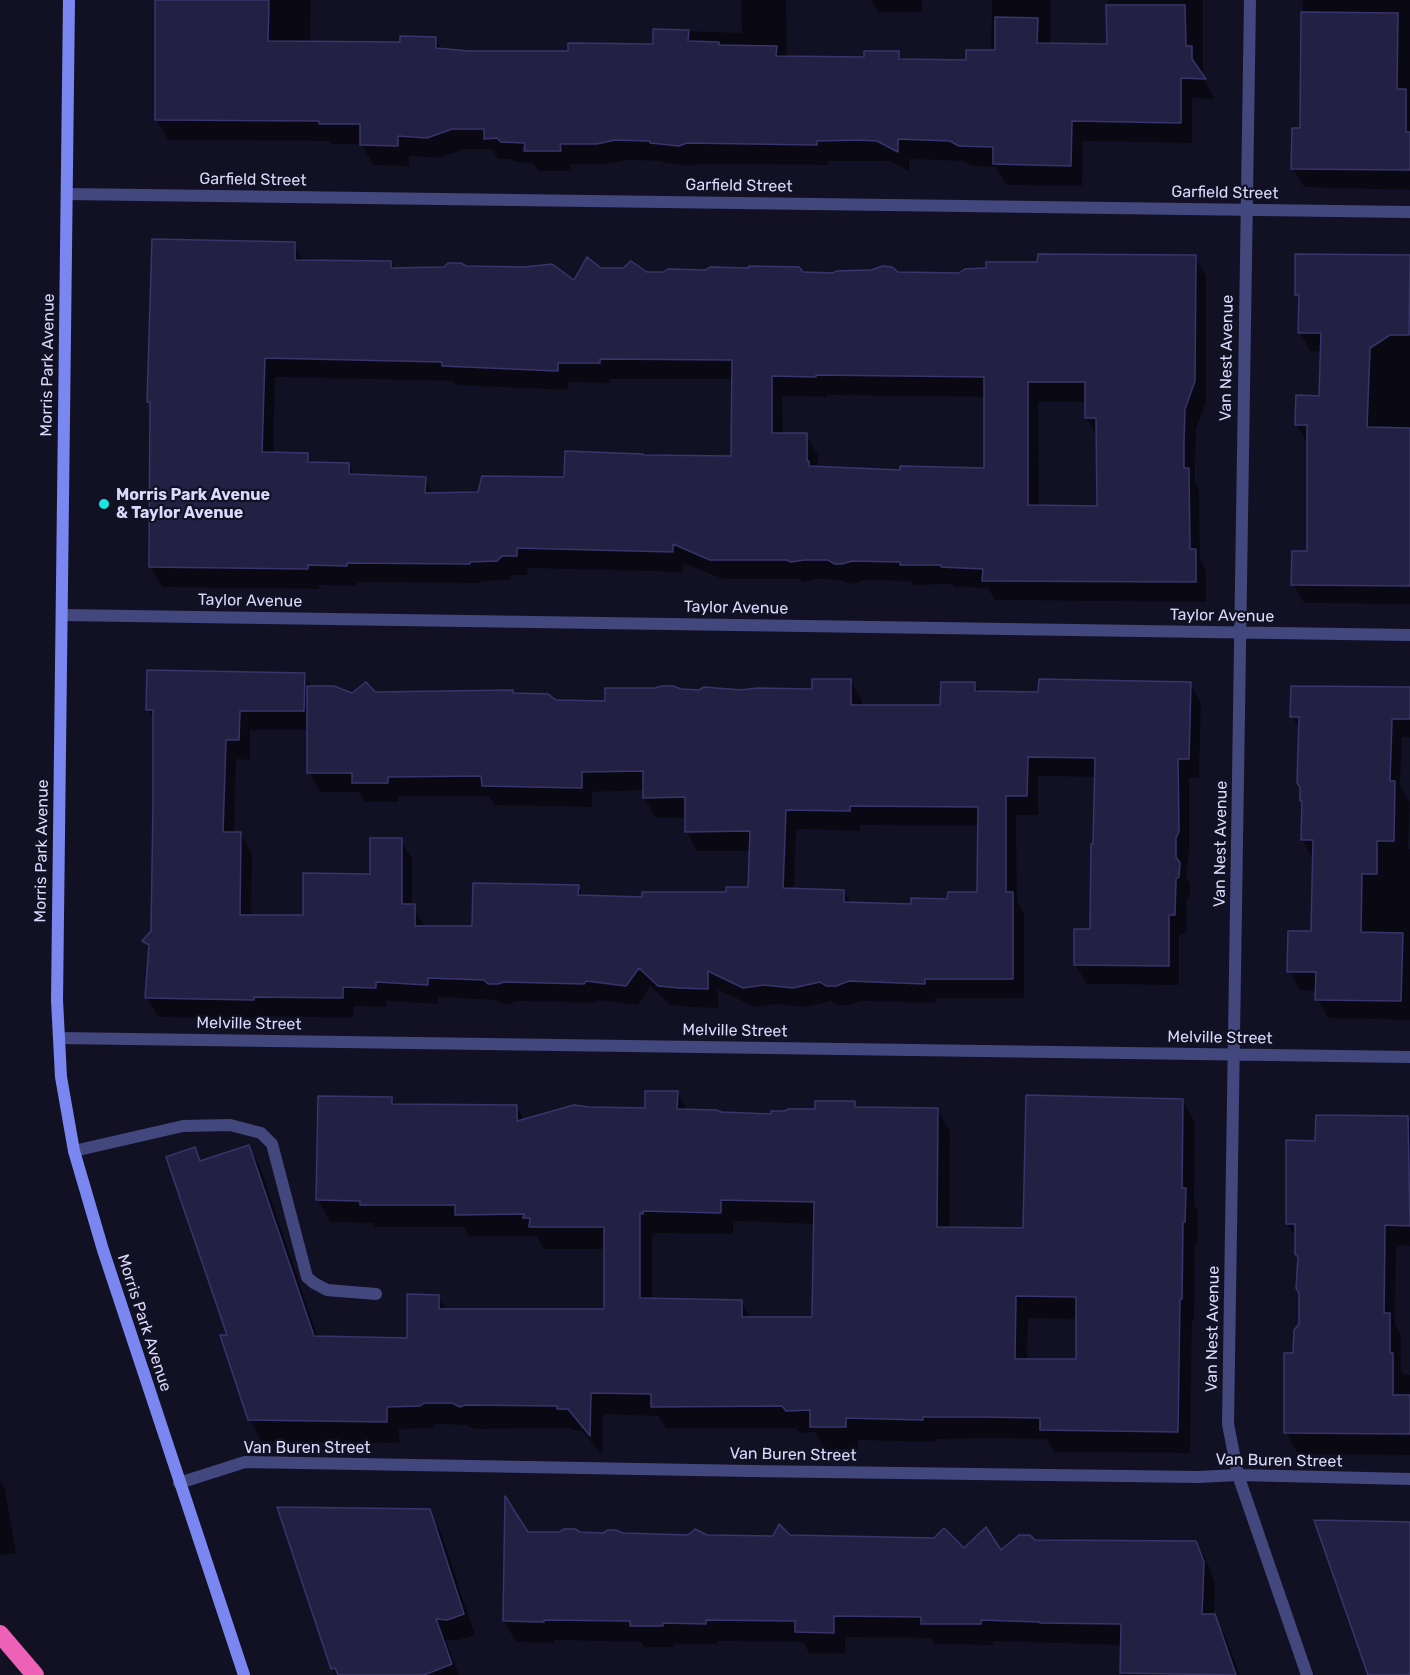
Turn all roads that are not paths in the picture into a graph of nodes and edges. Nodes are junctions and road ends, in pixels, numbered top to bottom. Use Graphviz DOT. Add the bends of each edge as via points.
graph roads {
  1 [pos="69,0"];
  2 [pos="1250,0"];
  3 [pos="67,194"];
  4 [pos="1246,210"];
  5 [pos="1410,212"];
  6 [pos="62,615"];
  7 [pos="1240,632"];
  8 [pos="1410,635"];
  9 [pos="59,1038"];
  10 [pos="1234,1054"];
  11 [pos="1410,1057"];
  12 [pos="74,1151"];
  13 [pos="376,1294"];
  14 [pos="1238,1475"];
  15 [pos="1410,1479"];
  16 [pos="179,1483"];
  17 [pos="0,1634"];
  18 [pos="35,1675"];
  19 [pos="244,1675"];
  20 [pos="1307,1675"];
  1 -- 3 [label="main road, Morris Park Avenue"];
  2 -- 4 [label="street, Van Nest Avenue"];
  3 -- 4 [label="street, Garfield Street"];
  3 -- 6 [label="main road, Morris Park Avenue"];
  4 -- 5 [label="street, Garfield Street"];
  4 -- 7 [label="street, Van Nest Avenue"];
  6 -- 7 [label="street, Taylor Avenue"];
  6 -- 9 [label="main road, Morris Park Avenue"];
  7 -- 8 [label="street, Taylor Avenue"];
  7 -- 10 [label="street, Van Nest Avenue"];
  9 -- 10 [label="street, Melville Street"];
  9 -- 12 [label="main road, Morris Park Avenue" via="61,1077"];
  10 -- 11 [label="street, Melville Street"];
  10 -- 14 [label="street, Van Nest Avenue" via="1228,1424"];
  12 -- 13 [label="street" via="183,1126 231,1125 261,1133 272,1144 307,1277 327,1290"];
  12 -- 16 [label="main road, Morris Park Avenue"];
  14 -- 15 [label="street, Van Buren Street"];
  14 -- 16 [label="street, Van Buren Street" via="245,1462"];
  14 -- 20 [label="street, Van Nest Avenue"];
  16 -- 19 [label="main road, Morris Park Avenue"];
  17 -- 18 [label="highway"];
}
